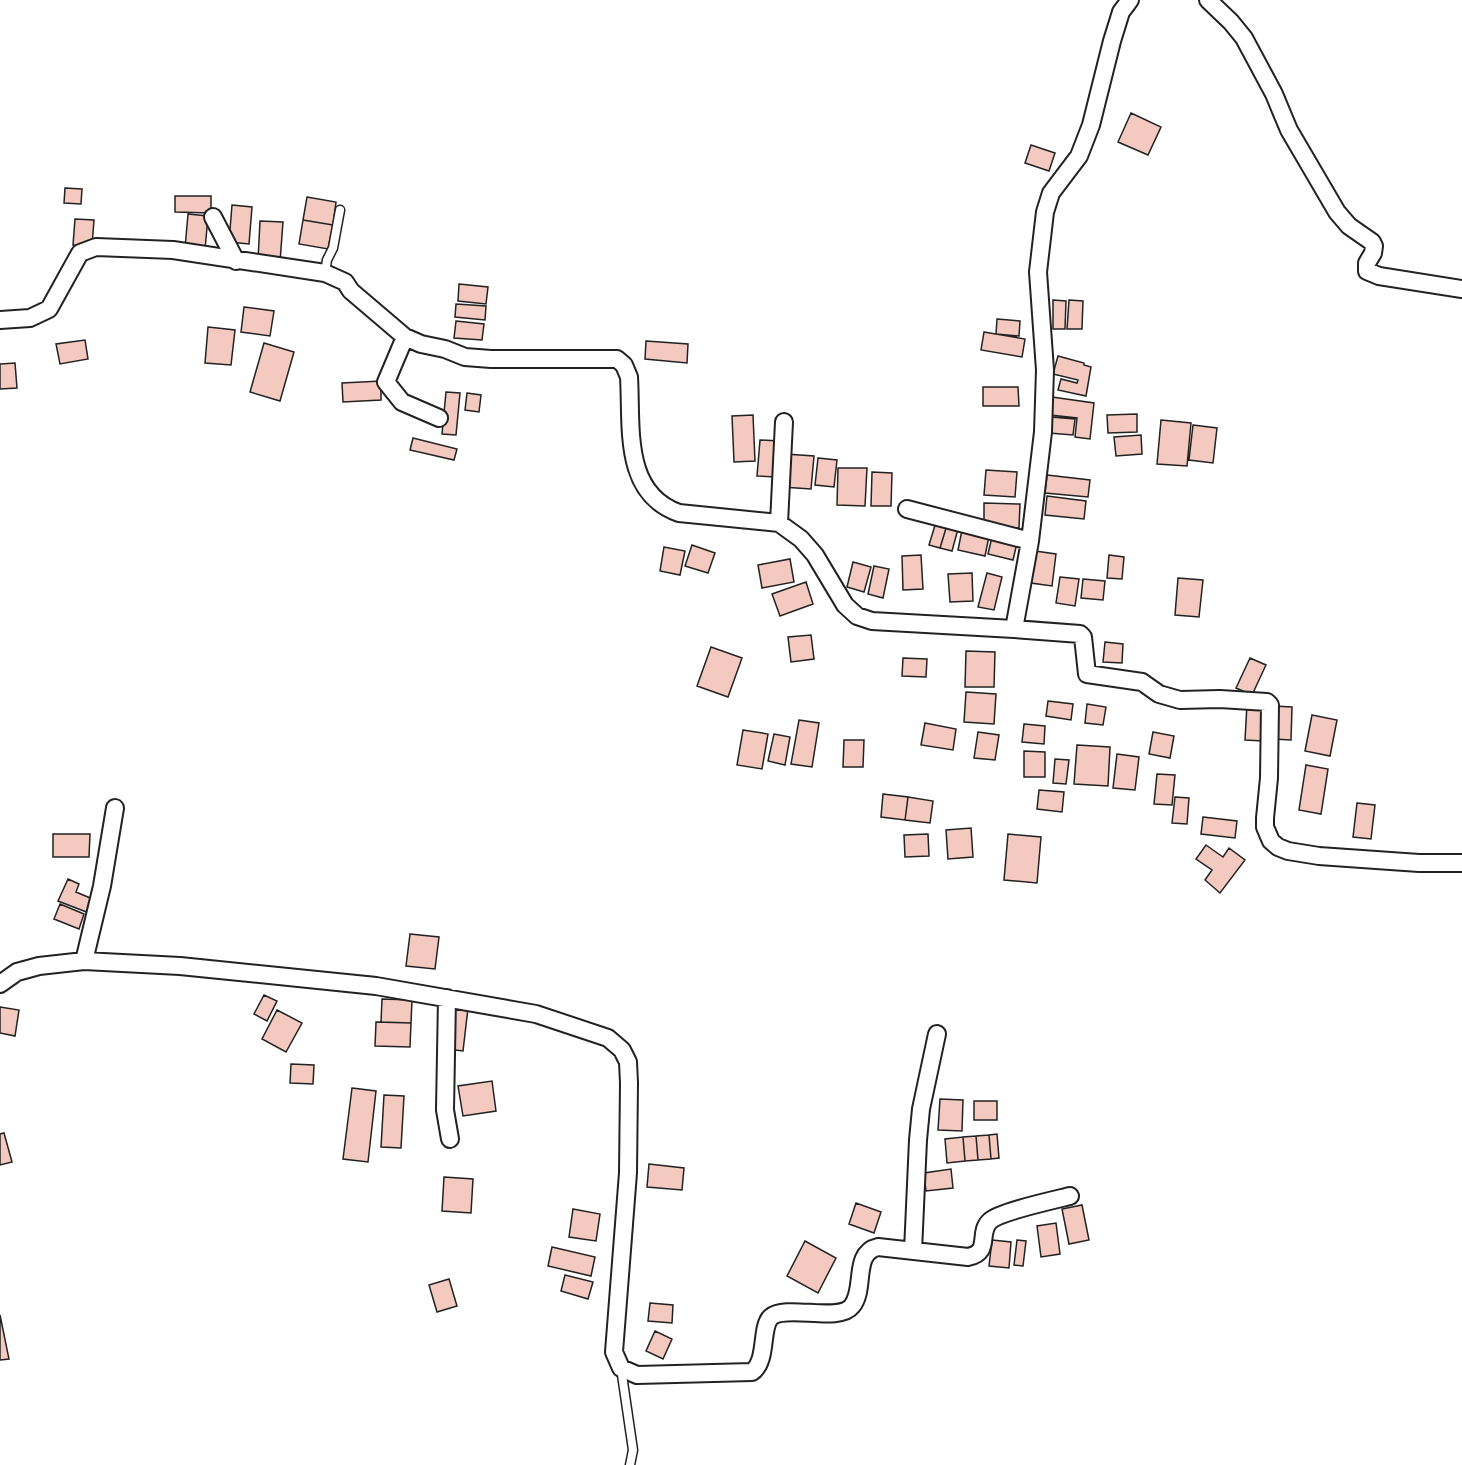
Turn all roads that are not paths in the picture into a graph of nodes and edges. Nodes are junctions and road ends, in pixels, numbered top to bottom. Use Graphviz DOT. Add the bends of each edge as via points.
graph roads {
  1 [pos="1130,0"];
  2 [pos="1208,0"];
  3 [pos="340,210"];
  4 [pos="213,217"];
  5 [pos="236,261"];
  6 [pos="325,273"];
  7 [pos="1462,289"];
  8 [pos="0,320"];
  9 [pos="405,336"];
  10 [pos="439,418"];
  11 [pos="784,422"];
  12 [pos="907,509"];
  13 [pos="779,523"];
  14 [pos="1030,541"];
  15 [pos="1014,629"];
  16 [pos="115,808"];
  17 [pos="1462,863"];
  18 [pos="84,961"];
  19 [pos="0,984"];
  20 [pos="447,998"];
  21 [pos="937,1034"];
  22 [pos="450,1139"];
  23 [pos="1070,1196"];
  24 [pos="913,1251"];
  25 [pos="621,1368"];
  26 [pos="630,1465"];
  1 -- 14 [label="street" via="1121,12 1079,156 1051,193 1045,212 1038,272 1045,370 1043,432"];
  2 -- 7 [label="street" via="1244,38 1289,130 1337,212 1372,242 1367,271"];
  3 -- 6 [label="lane"];
  4 -- 5 [label="street"];
  5 -- 6 [label="street"];
  5 -- 8 [label="street" via="173,250 96,247 80,253 49,309 30,318"];
  6 -- 9 [label="street" via="345,282"];
  9 -- 10 [label="street" via="386,382 402,402"];
  9 -- 13 [label="street" via="465,357 617,359 630,377 634,461 652,496 665,508 680,513"];
  11 -- 13 [label="street"];
  12 -- 14 [label="street"];
  13 -- 15 [label="street" via="815,555 845,605 857,616 872,621"];
  14 -- 15 [label="street"];
  15 -- 17 [label="street" via="1080,634 1087,674 1142,682 1168,698 1267,702 1269,778 1265,827 1271,842 1278,847 1320,856"];
  16 -- 18 [label="street"];
  18 -- 19 [label="street" via="17,972"];
  18 -- 20 [label="street" via="276,975"];
  20 -- 22 [label="street" via="445,1110"];
  20 -- 25 [label="street" via="536,1014 608,1038 622,1050 628,1062 628,1173 615,1352"];
  21 -- 24 [label="street" via="921,1109"];
  23 -- 24 [label="street" via="990,1220 982,1247 975,1255"];
  24 -- 25 [label="street" via="878,1247 866,1251 856,1299 847,1311 772,1316 757,1369 752,1372 637,1375"];
  25 -- 26 [label="lane" via="633,1450"];
}
